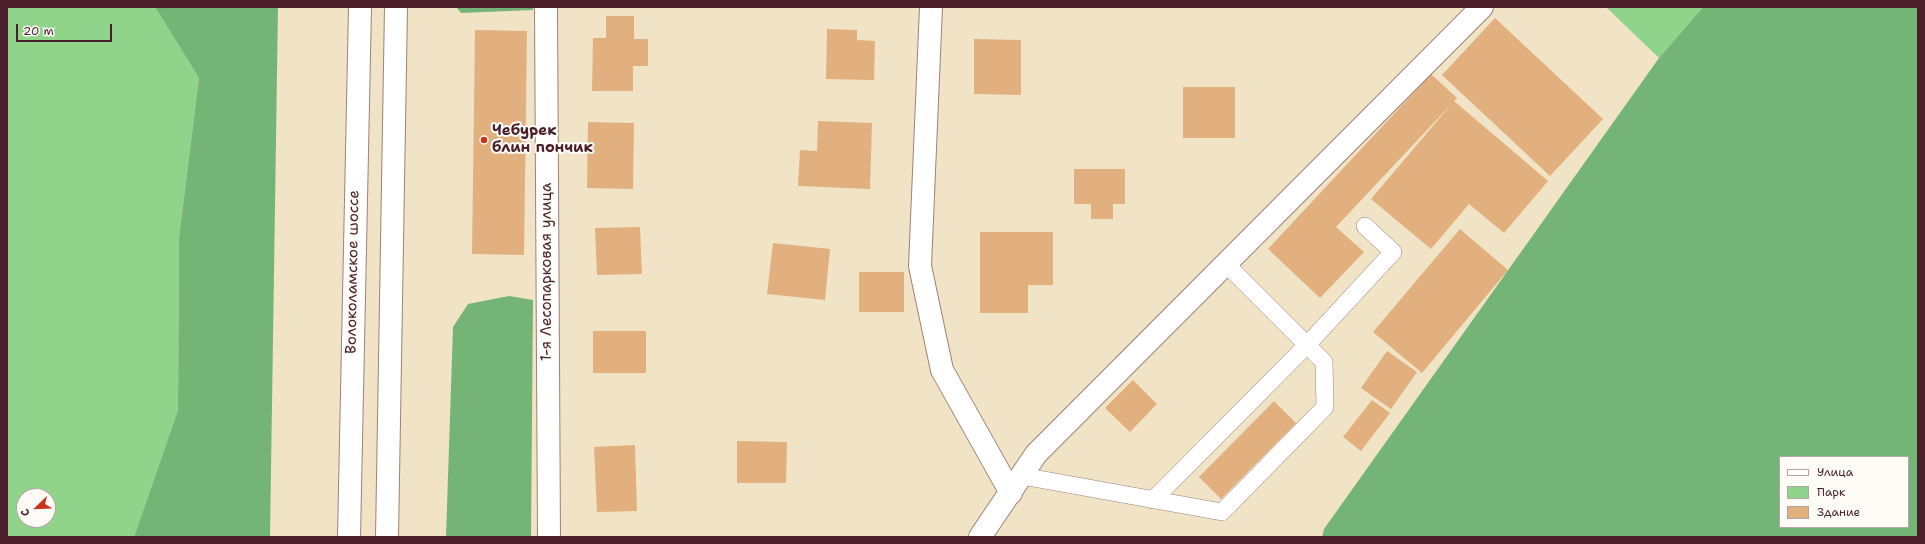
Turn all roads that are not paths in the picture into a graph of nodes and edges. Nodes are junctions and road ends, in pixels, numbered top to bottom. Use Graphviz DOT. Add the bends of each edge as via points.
graph roads {
  1 [pos="360,7"];
  2 [pos="396,7"];
  3 [pos="546,7"];
  4 [pos="931,7"];
  5 [pos="1482,7"];
  6 [pos="1365,226"];
  7 [pos="1226,264"];
  8 [pos="1307,345"];
  9 [pos="1016,485"];
  10 [pos="1153,500"];
  11 [pos="349,537"];
  12 [pos="387,537"];
  13 [pos="549,537"];
  14 [pos="980,537"];
  1 -- 11 [label="street, Волоколамское шоссе"];
  2 -- 12 [label="street"];
  3 -- 13 [label="street, 1-я Лесопарковая улица"];
  4 -- 9 [label="street" via="920,266 942,370"];
  5 -- 7 [label="street"];
  6 -- 8 [label="lane" via="1393,252"];
  7 -- 8 [label="lane"];
  7 -- 9 [label="street" via="1036,454"];
  8 -- 10 [label="lane"];
  8 -- 10 [label="lane" via="1324,362 1325,407 1222,512"];
  9 -- 10 [label="lane"];
  9 -- 14 [label="street"];
}
